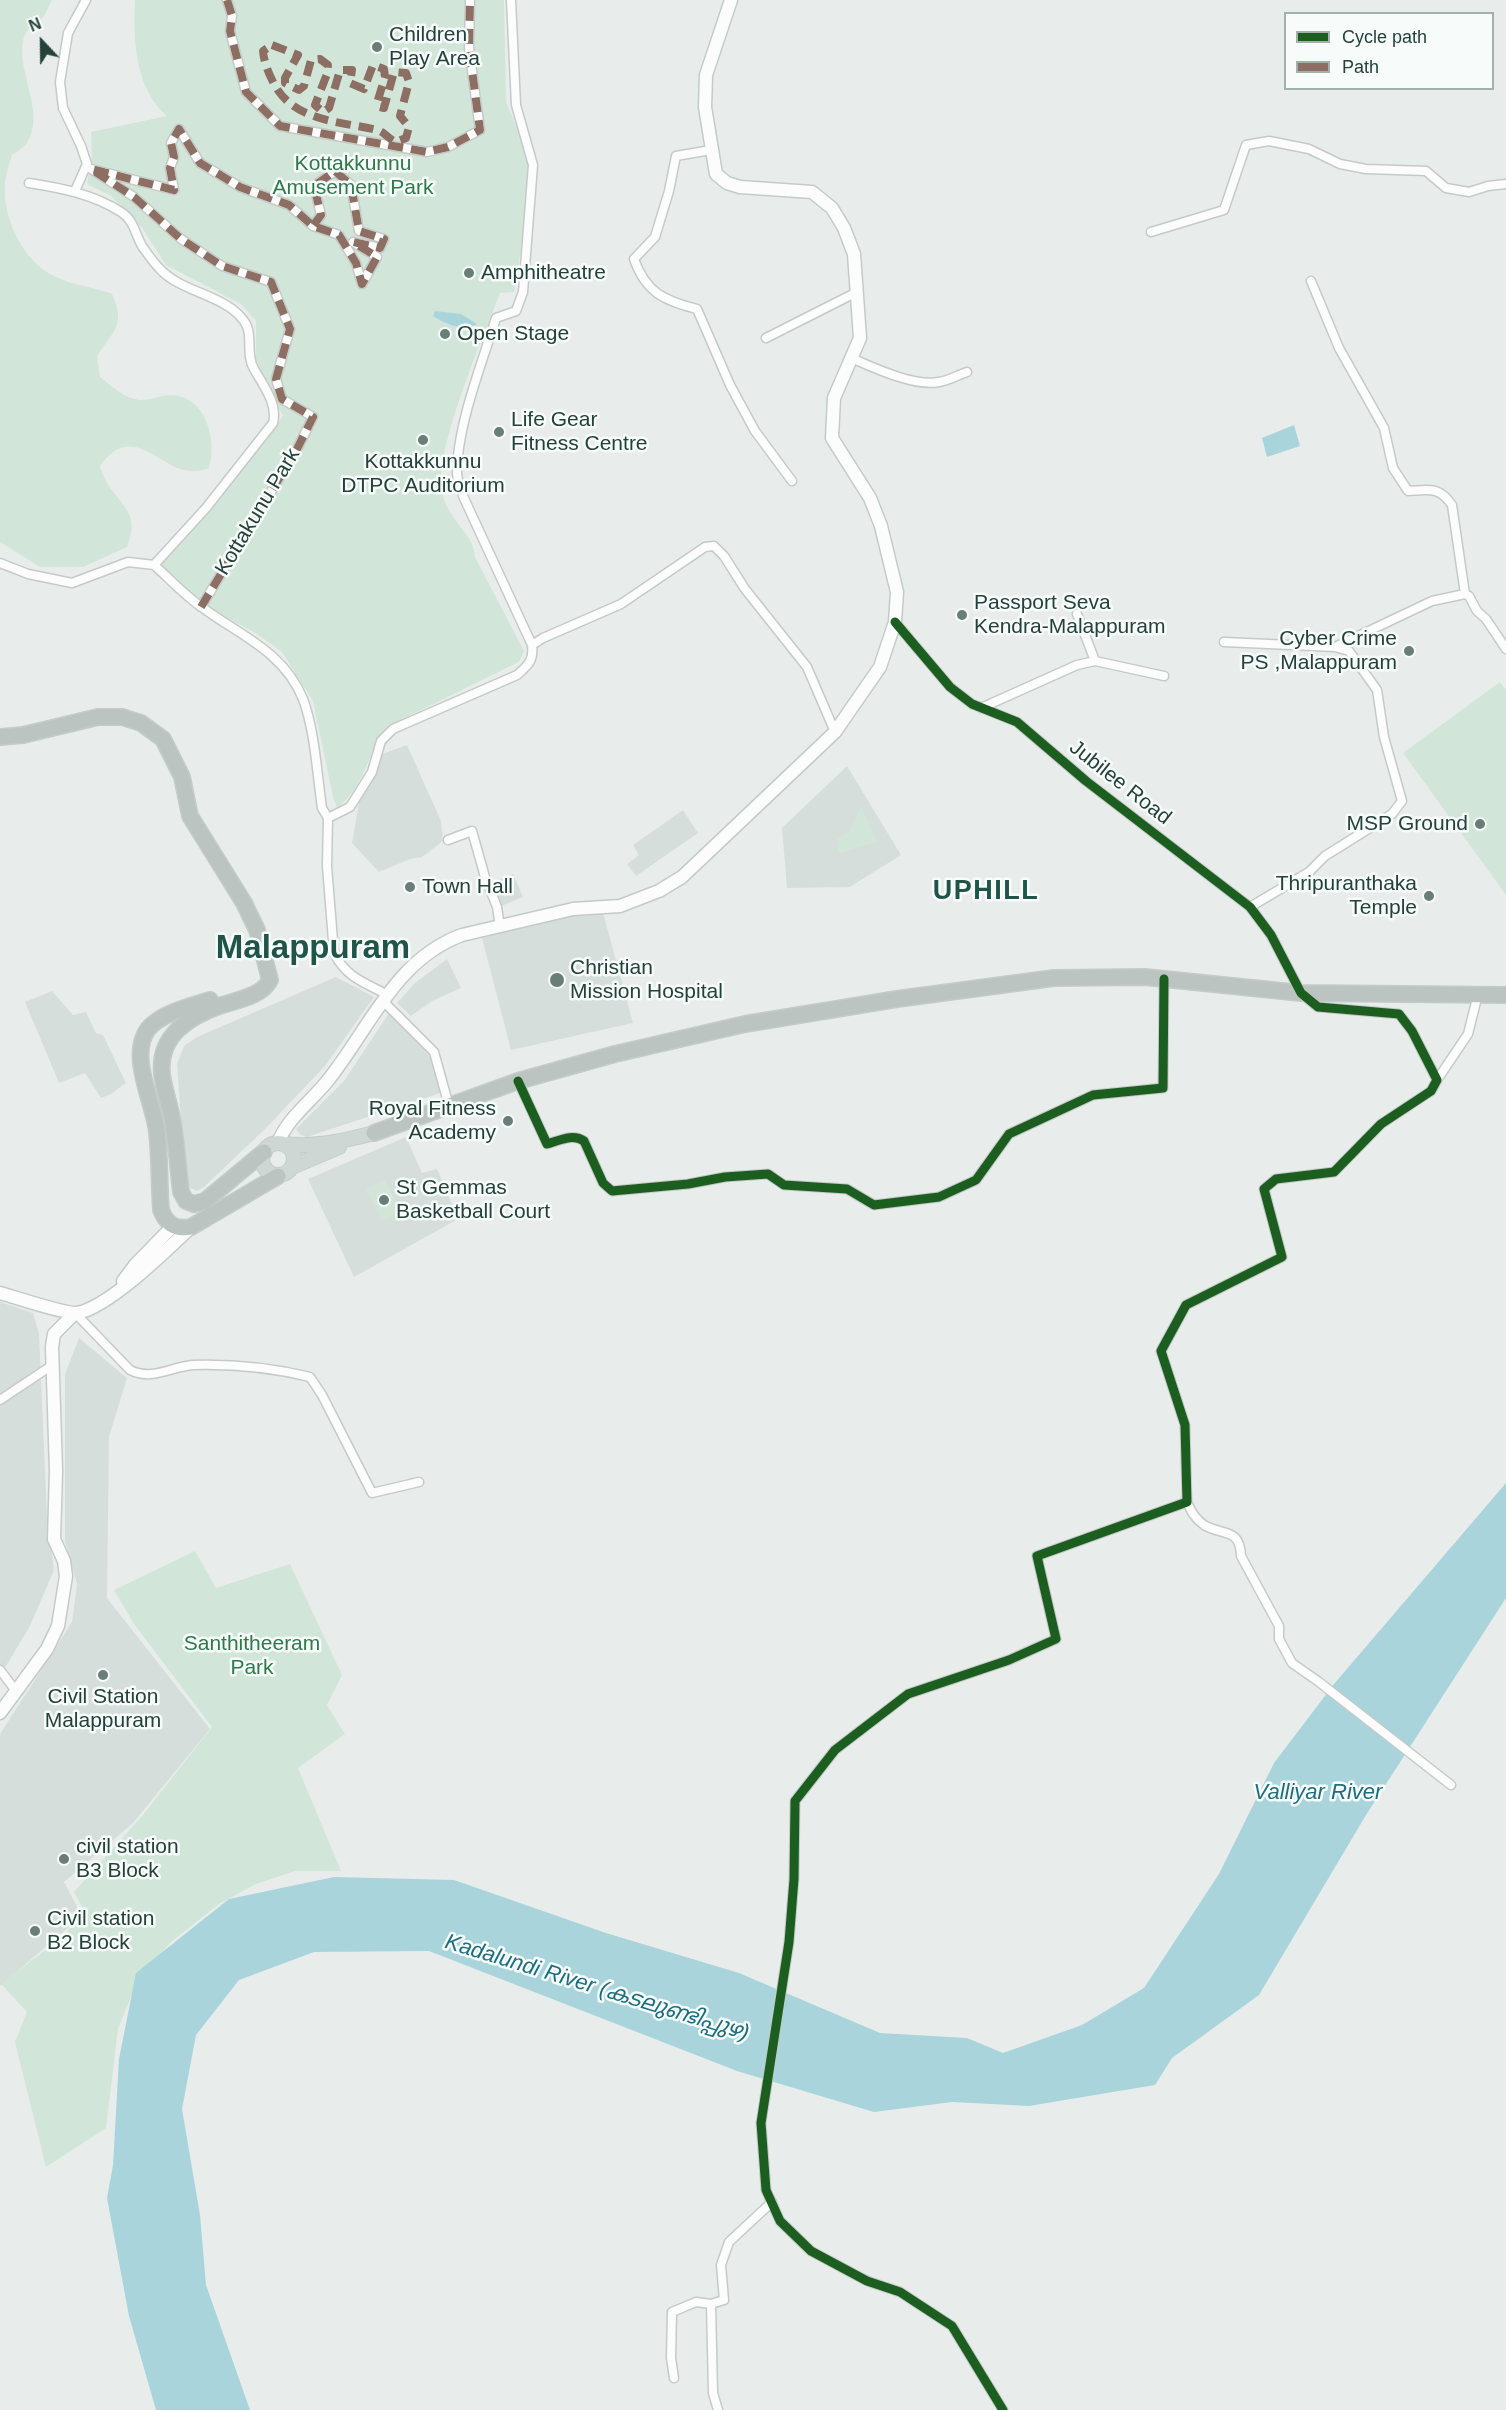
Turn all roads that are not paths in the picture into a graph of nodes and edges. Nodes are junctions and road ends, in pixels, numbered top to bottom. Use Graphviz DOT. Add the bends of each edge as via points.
graph roads {
  1 [pos="86,0"];
  2 [pos="227,0"];
  3 [pos="470,0"];
  4 [pos="511,0"];
  5 [pos="731,0"];
  6 [pos="711,150"];
  7 [pos="29,183"];
  8 [pos="1506,184"];
  9 [pos="75,191"];
  10 [pos="313,226"];
  11 [pos="1151,232"];
  12 [pos="1311,281"];
  13 [pos="857,292"];
  14 [pos="765,338"];
  15 [pos="851,358"];
  16 [pos="967,372"];
  17 [pos="792,481"];
  18 [pos="0,563"];
  19 [pos="154,565"];
  20 [pos="1465,594"];
  21 [pos="201,607"];
  22 [pos="1077,614"];
  23 [pos="895,622"];
  24 [pos="1224,642"];
  25 [pos="532,645"];
  26 [pos="1335,647"];
  27 [pos="1506,649"];
  28 [pos="1095,661"];
  29 [pos="1164,676"];
  30 [pos="981,708"];
  31 [pos="835,732"];
  32 [pos="0,737"];
  33 [pos="328,818"];
  34 [pos="448,840"];
  35 [pos="1250,907"];
  36 [pos="500,926"];
  37 [pos="266,964"];
  38 [pos="1164,980"];
  39 [pos="1301,993"];
  40 [pos="1478,994"];
  41 [pos="1506,994"];
  42 [pos="384,997"];
  43 [pos="1437,1080"];
  44 [pos="518,1081"];
  45 [pos="449,1106"];
  46 [pos="374,1133"];
  47 [pos="280,1144"];
  48 [pos="264,1152"];
  49 [pos="292,1167"];
  50 [pos="278,1176"];
  51 [pos="173,1226"];
  52 [pos="191,1227"];
  53 [pos="115,1292"];
  54 [pos="0,1293"];
  55 [pos="75,1313"];
  56 [pos="51,1366"];
  57 [pos="0,1401"];
  58 [pos="418,1482"];
  59 [pos="1187,1502"];
  60 [pos="0,1670"];
  61 [pos="16,1691"];
  62 [pos="0,1713"];
  63 [pos="1451,1785"];
  64 [pos="772,2202"];
  65 [pos="711,2304"];
  66 [pos="675,2378"];
  67 [pos="718,2410"];
  68 [pos="1003,2410"];
  1 -- 9 [label="street" via="68,33 60,82 63,108 87,164"];
  2 -- 3 [label="street" via="232,16 230,31 246,92 280,126 427,152 448,147 480,130 469,48"];
  4 -- 25 [label="street" via="516,105 533,165 523,292 516,311 496,318 466,416 457,476"];
  5 -- 6 [label="main road" via="706,75 705,107"];
  6 -- 13 [label="main road" via="716,174 727,183 740,188 812,192 832,208 854,254"];
  6 -- 17 [label="street" via="676,156 655,237 634,260 640,277 667,302 697,309 755,431"];
  7 -- 9 [label="street"];
  8 -- 11 [label="street" via="1469,192 1446,188 1426,171 1366,169 1340,164 1309,149 1269,141 1246,145 1224,210"];
  9 -- 19 [label="street" via="122,212 134,225 153,260 173,281 226,306 242,318 248,326 251,364 276,414 214,498"];
  10 -- 10 [label="street" via="339,235 356,263 362,284 377,257 353,242 380,248 384,239 359,231 351,185 335,171 314,186 321,215"];
  10 -- 21 [label="street, Kottakunu Park" via="289,205 240,186 200,163 179,129 171,143 174,190 91,169 134,197 181,239 222,266 271,282 290,329 276,379 282,399 313,417"];
  12 -- 20 [label="street" via="1339,348 1384,428 1393,468 1403,486 1408,491 1437,490 1452,505"];
  13 -- 14 [label="street"];
  13 -- 15 [label="main road" via="860,338"];
  15 -- 16 [label="street" via="918,381 938,383"];
  15 -- 23 [label="main road" via="834,398 832,438 870,498 881,526 895,578"];
  18 -- 19 [label="street" via="28,574 72,583 128,562"];
  19 -- 21 [label="street"];
  20 -- 26 [label="street" via="1432,601"];
  20 -- 27 [label="street"];
  21 -- 33 [label="street" via="273,655 289,673 303,700 322,808"];
  22 -- 28 [label="street"];
  23 -- 30 [label="street, Jubilee Road" via="950,687"];
  23 -- 31 [label="main road" via="880,667"];
  24 -- 26 [label="street"];
  25 -- 31 [label="street" via="621,604 705,547 714,546 807,667"];
  25 -- 33 [label="street" via="531,663 517,675 393,729 381,741 372,772 350,807"];
  26 -- 35 [label="street" via="1349,651 1377,690 1384,737 1402,801 1392,814 1326,856 1309,872"];
  28 -- 29 [label="street"];
  28 -- 30 [label="street" via="1077,665"];
  30 -- 35 [label="street, Jubilee Road" via="1017,722 1086,781"];
  31 -- 36 [label="main road" via="682,877 620,906 573,909"];
  32 -- 37 [label="highway" via="98,717 122,717 141,723 163,739 182,777 190,816 244,903 257,930"];
  33 -- 42 [label="street" via="327,866 334,953 351,976"];
  34 -- 36 [label="street" via="472,831"];
  35 -- 39 [label="street, Jubilee Road" via="1271,935"];
  36 -- 42 [label="main road" via="448,940 410,968"];
  37 -- 48 [label="highway" via="270,980 267,986 203,1012 180,1026 169,1037 162,1057 181,1192 186,1201 205,1201"];
  37 -- 51 [label="highway" via="261,981 166,1016 148,1029 142,1045 141,1064 157,1130 161,1210"];
  38 -- 39 [label="highway"];
  38 -- 44 [label="highway" via="1054,978 897,999 745,1024"];
  38 -- 44 [label="street" via="1163,1088 1093,1095 1009,1134 976,1180 939,1197 874,1205 848,1189 784,1185 768,1174 612,1191 603,1183 580,1137 547,1144"];
  39 -- 40 [label="highway"];
  39 -- 43 [label="street" via="1318,1007 1399,1014"];
  40 -- 41 [label="highway"];
  40 -- 43 [label="street" via="1468,1034"];
  42 -- 45 [label="street" via="434,1052"];
  42 -- 47 [label="main road" via="349,1054 284,1128"];
  43 -- 59 [label="street" via="1431,1091 1381,1124 1334,1172 1276,1179 1264,1189 1282,1257 1186,1305 1161,1351 1185,1425"];
  44 -- 45 [label="highway"];
  45 -- 46 [label="highway"];
  46 -- 47 [label="main road" via="328,1145"];
  46 -- 49 [label="main road"];
  47 -- 48 [label="main road" via="269,1146"];
  47 -- 49 [label="main road" via="293,1154"];
  48 -- 50 [label="main road" via="264,1168"];
  49 -- 50 [label="main road"];
  50 -- 52 [label="highway"];
  51 -- 52 [label="highway"];
  51 -- 53 [label="main road"];
  52 -- 53 [label="main road"];
  53 -- 55 [label="main road" via="97,1305"];
  54 -- 55 [label="main road"];
  55 -- 56 [label="main road" via="54,1334"];
  55 -- 58 [label="street" via="130,1370 139,1374 214,1365 310,1377 372,1493"];
  56 -- 57 [label="street"];
  56 -- 61 [label="main road" via="56,1471 54,1539 66,1576 58,1626 47,1649"];
  59 -- 63 [label="street" via="1196,1519 1234,1535 1241,1544 1242,1556 1279,1626 1279,1639 1292,1663"];
  59 -- 64 [label="street" via="1037,1556 1056,1639 1009,1660 908,1694 835,1750 795,1801 789,1942 761,2123 766,2190"];
  60 -- 61 [label="street"];
  61 -- 62 [label="main road"];
  64 -- 65 [label="street" via="729,2242 721,2265 724,2301"];
  64 -- 68 [label="street" via="780,2221 811,2251 867,2281 900,2292 952,2326"];
  65 -- 66 [label="street" via="696,2302 672,2312 671,2358"];
  65 -- 67 [label="street" via="713,2393"];
}
